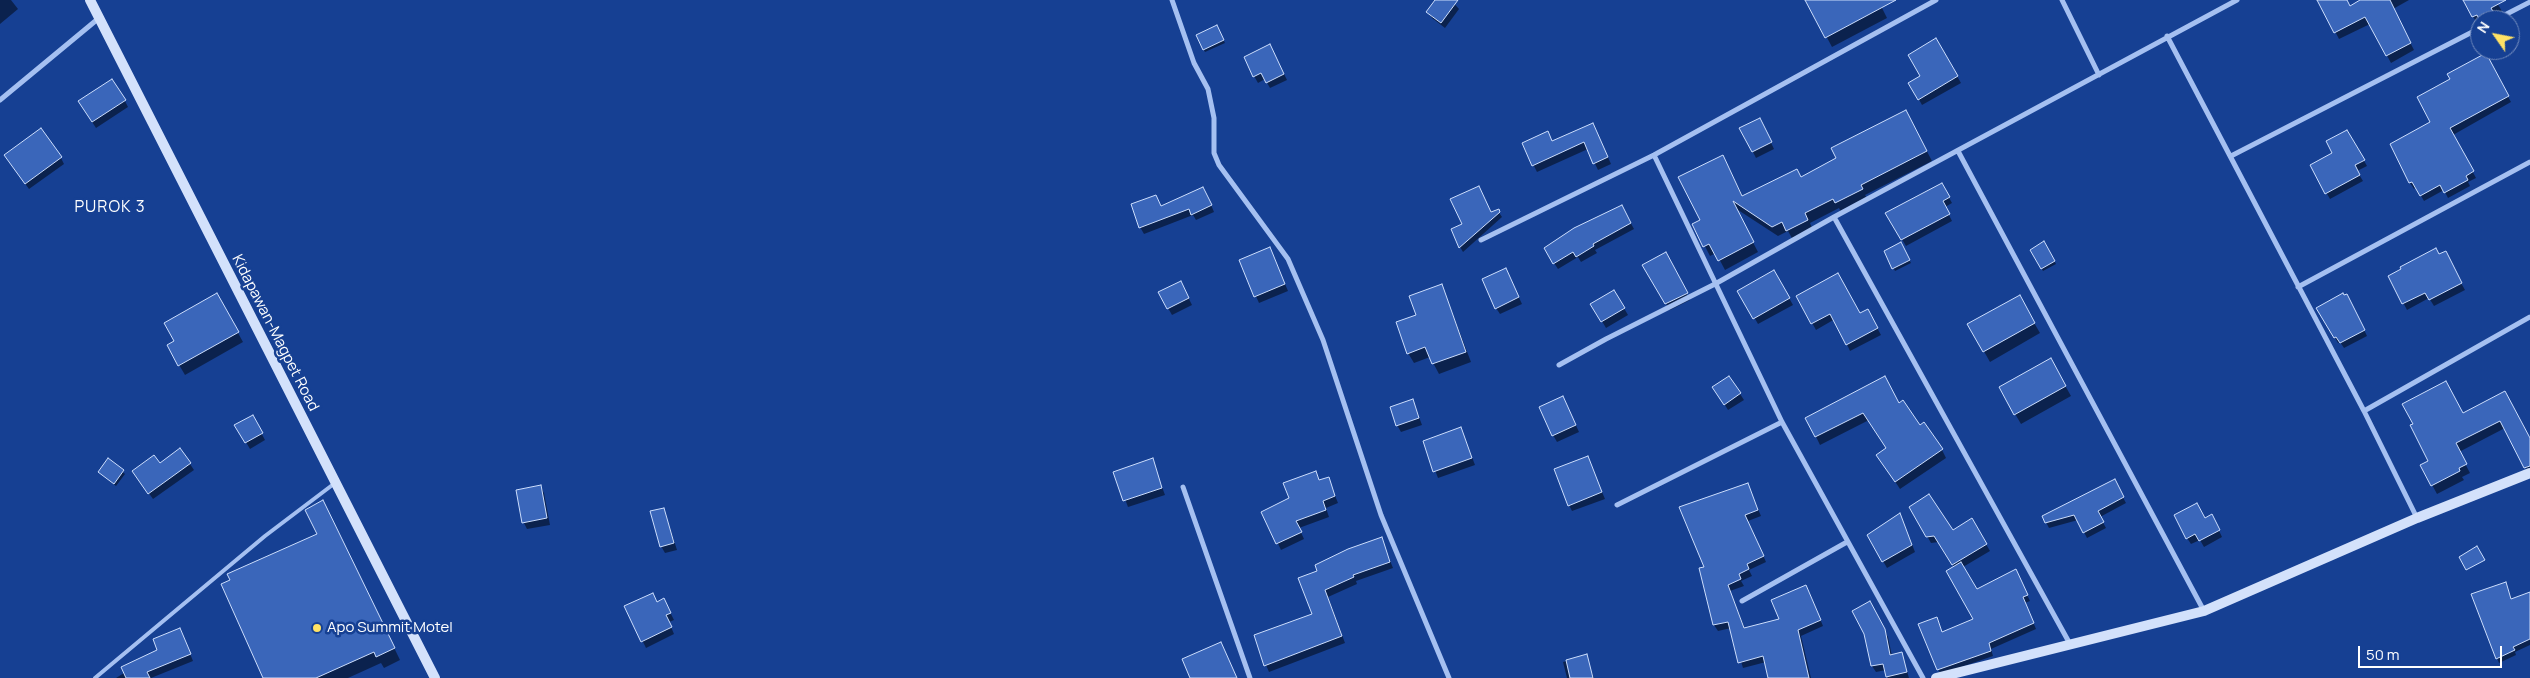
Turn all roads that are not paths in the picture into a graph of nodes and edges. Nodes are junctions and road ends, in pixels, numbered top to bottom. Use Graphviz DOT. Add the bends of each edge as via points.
graph roads {
  1 [pos="90,0"];
  2 [pos="1172,0"];
  3 [pos="1936,0"];
  4 [pos="2062,0"];
  5 [pos="2237,0"];
  6 [pos="2530,2"];
  7 [pos="2514,10"];
  8 [pos="99,18"];
  9 [pos="2470,33"];
  10 [pos="2167,36"];
  11 [pos="2099,75"];
  12 [pos="0,100"];
  13 [pos="1958,151"];
  14 [pos="1654,154"];
  15 [pos="2231,156"];
  16 [pos="2530,162"];
  17 [pos="1834,217"];
  18 [pos="1481,240"];
  19 [pos="1715,284"];
  20 [pos="2298,287"];
  21 [pos="2530,317"];
  22 [pos="1559,365"];
  23 [pos="2364,411"];
  24 [pos="1782,422"];
  25 [pos="2530,473"];
  26 [pos="334,483"];
  27 [pos="1182,487"];
  28 [pos="1617,505"];
  29 [pos="2417,518"];
  30 [pos="1847,542"];
  31 [pos="1742,601"];
  32 [pos="2204,611"];
  33 [pos="2070,644"];
  34 [pos="95,678"];
  35 [pos="435,678"];
  36 [pos="1250,678"];
  37 [pos="1449,678"];
  38 [pos="1923,678"];
  39 [pos="1936,678"];
  1 -- 8 [label="main road, Kidapawan-Magpet Road"];
  2 -- 37 [label="street" via="1194,63 1208,89 1218,165 1288,259 1322,340 1381,516"];
  3 -- 14 [label="street"];
  4 -- 11 [label="street"];
  5 -- 10 [label="street"];
  6 -- 7 [label="street"];
  8 -- 12 [label="street"];
  8 -- 26 [label="main road, Kidapawan-Magpet Road"];
  9 -- 15 [label="street"];
  10 -- 11 [label="street"];
  10 -- 15 [label="street"];
  11 -- 13 [label="street"];
  13 -- 17 [label="street"];
  13 -- 32 [label="street"];
  14 -- 18 [label="street"];
  14 -- 19 [label="street"];
  15 -- 20 [label="street"];
  16 -- 20 [label="street"];
  17 -- 19 [label="street"];
  17 -- 33 [label="street"];
  19 -- 22 [label="street"];
  19 -- 24 [label="street"];
  20 -- 23 [label="street"];
  21 -- 23 [label="street"];
  23 -- 29 [label="street"];
  24 -- 28 [label="street"];
  24 -- 30 [label="street"];
  25 -- 29 [label="main road"];
  26 -- 34 [label="lane" via="264,536"];
  26 -- 35 [label="main road, Kidapawan-Magpet Road"];
  27 -- 36 [label="street"];
  29 -- 32 [label="main road"];
  30 -- 31 [label="street"];
  30 -- 38 [label="street"];
  32 -- 33 [label="main road"];
  33 -- 39 [label="main road"];
}
